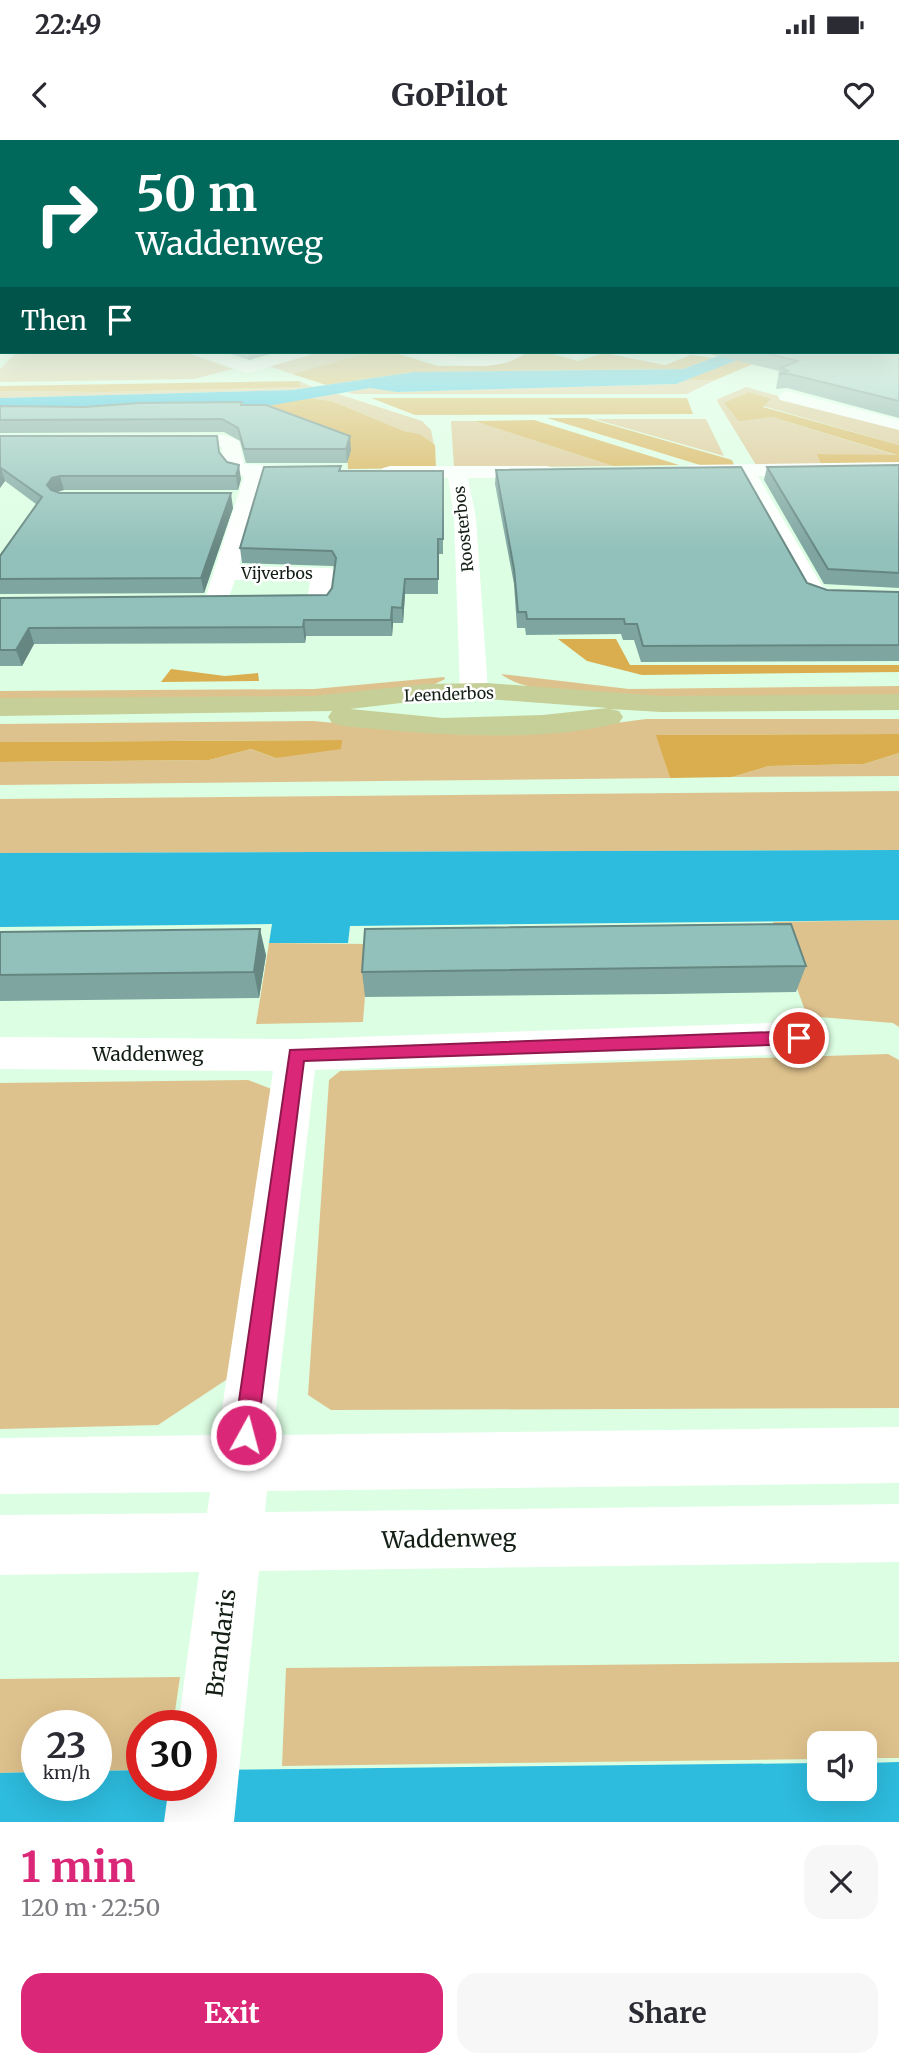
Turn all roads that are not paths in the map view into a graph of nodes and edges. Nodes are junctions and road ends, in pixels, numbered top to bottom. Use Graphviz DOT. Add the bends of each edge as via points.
graph roads {
  1 [pos="786,396"];
  2 [pos="899,425"];
  3 [pos="148,441"];
  4 [pos="899,468"];
  5 [pos="745,470"];
  6 [pos="668,471"];
  7 [pos="255,472"];
  8 [pos="336,472"];
  9 [pos="376,472"];
  10 [pos="457,472"];
  11 [pos="561,472"];
  12 [pos="222,499"];
  13 [pos="249,499"];
  14 [pos="225,573"];
  15 [pos="899,598"];
  16 [pos="148,603"];
  17 [pos="215,603"];
  18 [pos="474,691"];
  19 [pos="426,692"];
  20 [pos="520,693"];
  21 [pos="899,702"];
  22 [pos="0,707"];
  23 [pos="899,712"];
  24 [pos="0,718"];
  25 [pos="416,725"];
  26 [pos="514,726"];
  27 [pos="799,1038"];
  28 [pos="0,1054"];
  29 [pos="296,1055"];
  30 [pos="899,1455"];
  31 [pos="242,1463"];
  32 [pos="0,1466"];
  33 [pos="899,1533"];
  34 [pos="234,1541"];
  35 [pos="0,1545"];
  36 [pos="199,1822"];
  1 -- 2 [label="street"];
  3 -- 7 [label="street" via="224,441 231,444 238,470"];
  4 -- 5 [label="street"];
  5 -- 6 [label="street"];
  5 -- 15 [label="street" via="813,591 823,596"];
  7 -- 8 [label="street"];
  7 -- 13 [label="street, Vijverbos"];
  9 -- 10 [label="street"];
  10 -- 11 [label="street, Roosterbos"];
  10 -- 18 [label="street, Roosterbos" via="465,518"];
  12 -- 13 [label="street"];
  13 -- 14 [label="street, Vijverbos"];
  14 -- 17 [label="street, Vijverbos"];
  14 -- 17 [label="street, Vijverbos" via="323,573 318,603"];
  16 -- 17 [label="street, Vijverbos"];
  18 -- 19 [label="main road, Leenderbos"];
  18 -- 20 [label="main road, Leenderbos"];
  19 -- 22 [label="main road, Leenderbos" via="313,705"];
  19 -- 25 [label="main road" via="405,699 401,706"];
  20 -- 21 [label="main road, Leenderbos" via="661,704"];
  20 -- 26 [label="main road" via="540,704"];
  23 -- 26 [label="main road, Leenderbos" via="671,713"];
  24 -- 25 [label="main road, Leenderbos" via="306,715"];
  25 -- 26 [label="main road, Leenderbos"];
  27 -- 29 [label="street, Waddenweg"];
  28 -- 29 [label="street, Waddenweg"];
  29 -- 31 [label="street"];
  30 -- 31 [label="street"];
  31 -- 32 [label="street"];
  31 -- 34 [label="street, Brandaris"];
  33 -- 34 [label="street, Waddenweg"];
  34 -- 35 [label="street, Waddenweg"];
  34 -- 36 [label="street, Brandaris"];
}
